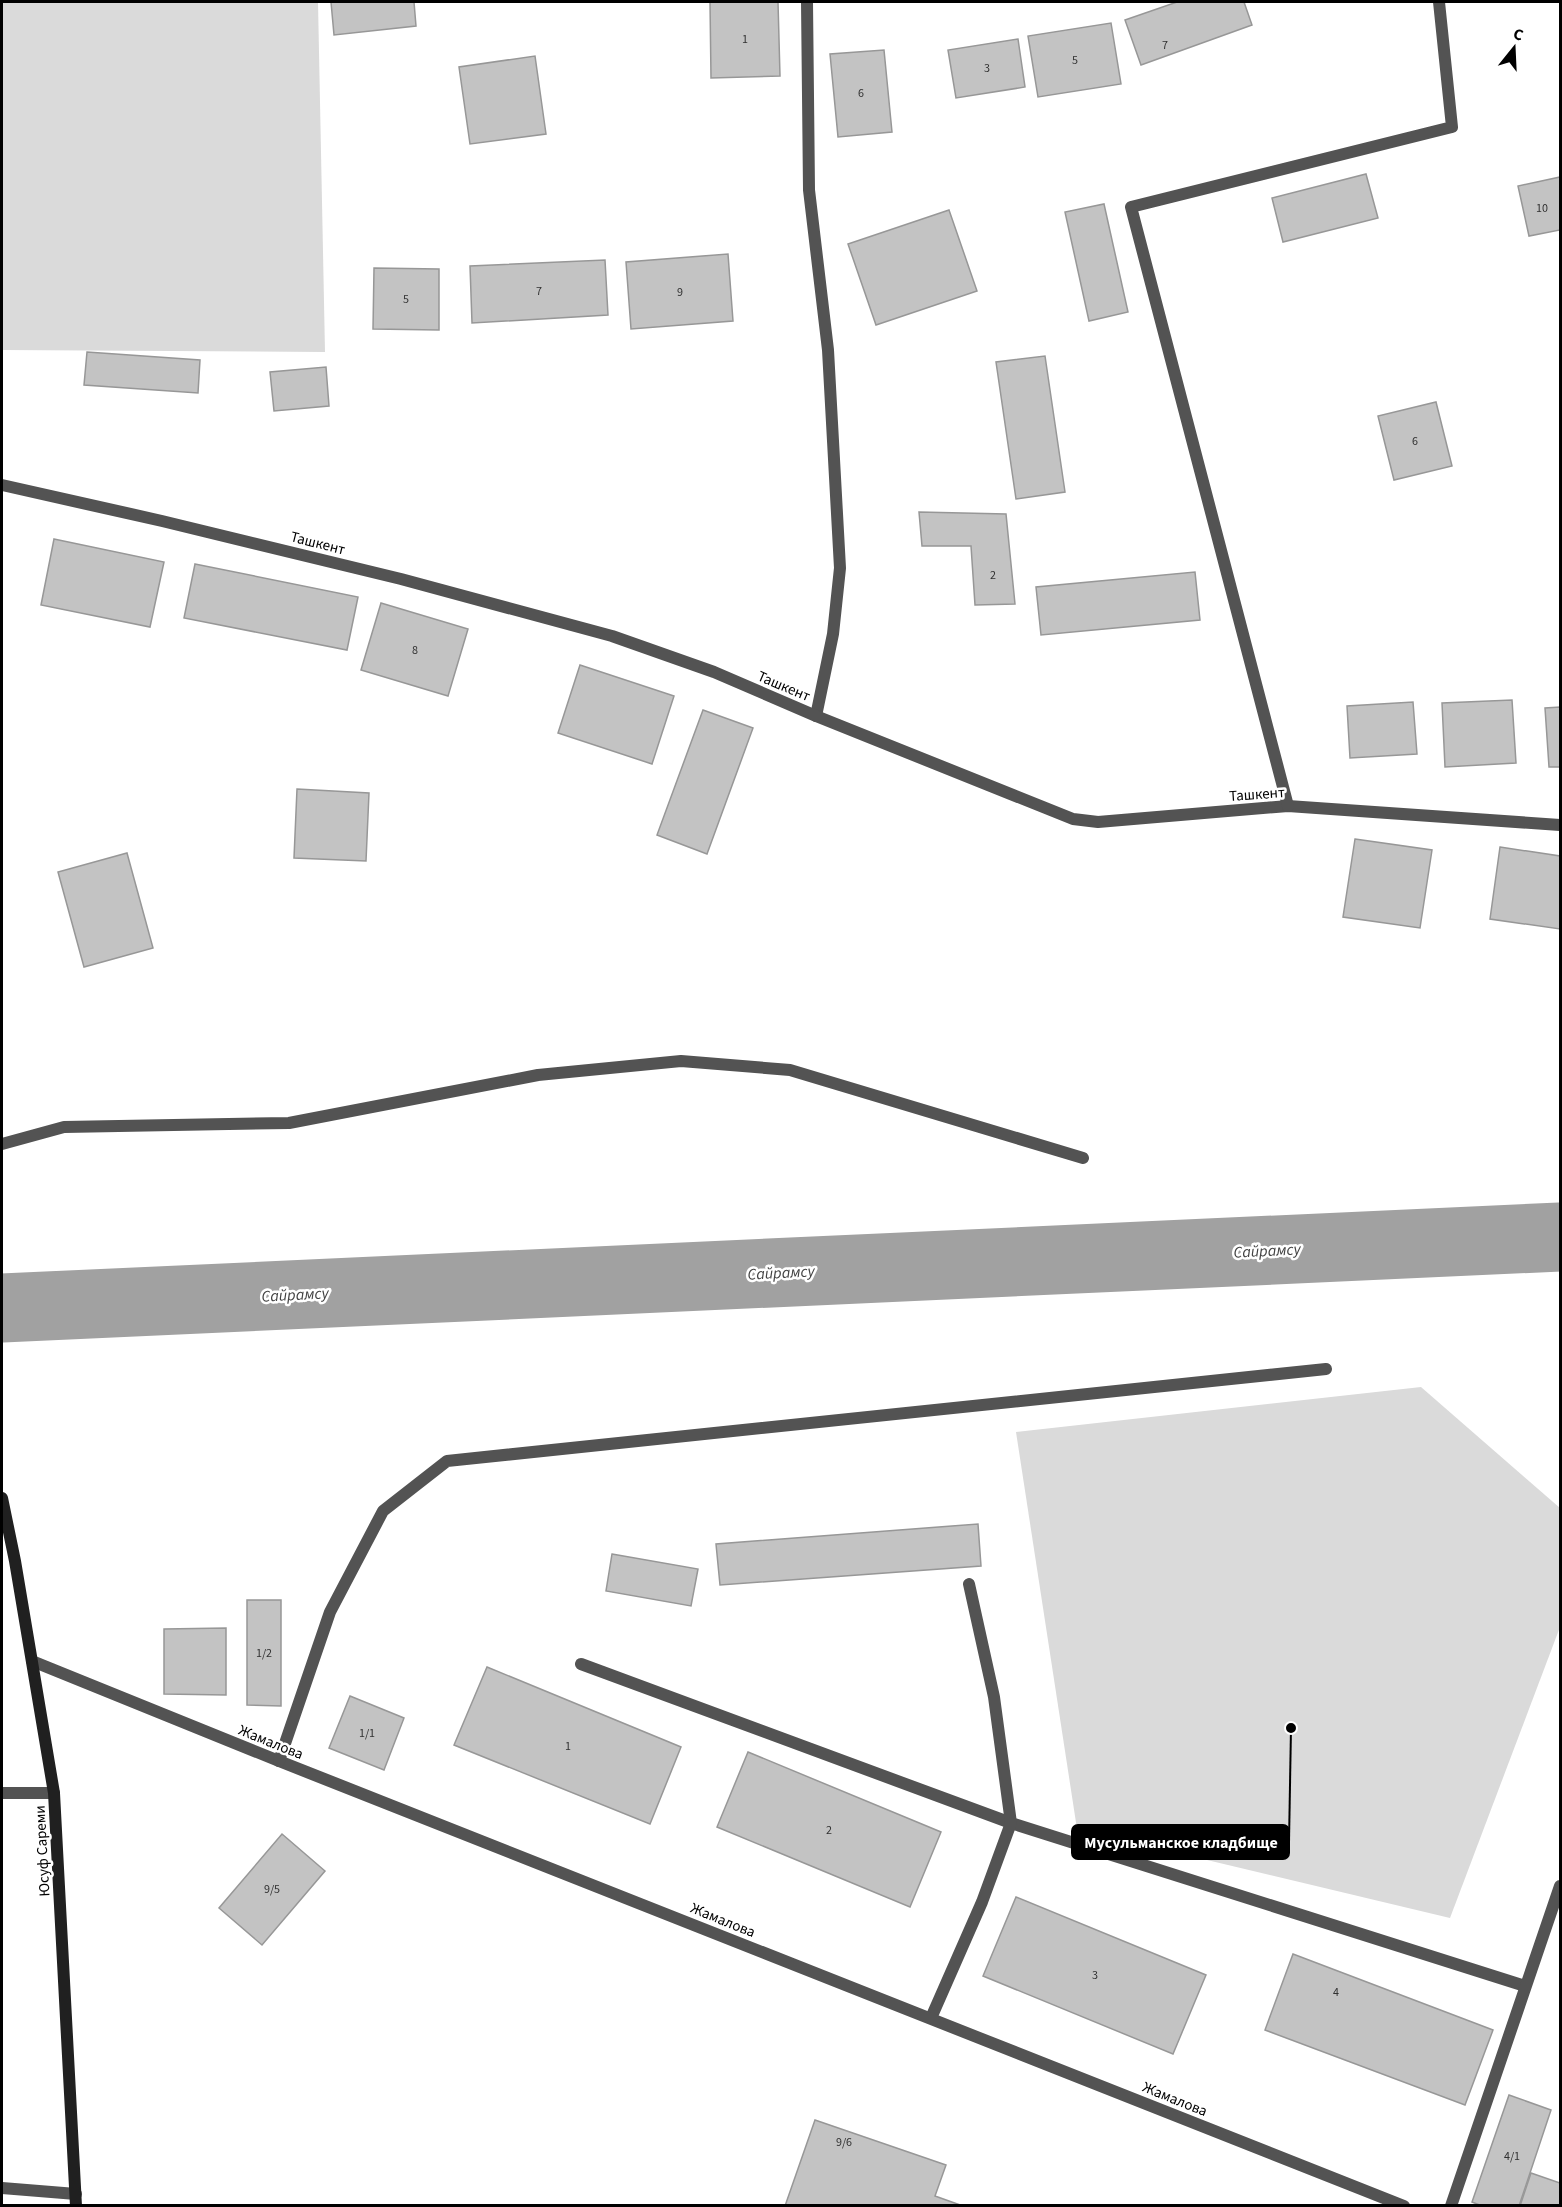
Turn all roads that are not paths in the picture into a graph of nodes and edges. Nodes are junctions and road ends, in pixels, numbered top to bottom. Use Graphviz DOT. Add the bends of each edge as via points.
graph roads {
  1 [pos="807,2"];
  2 [pos="1439,2"];
  3 [pos="2,485"];
  4 [pos="816,716"];
  5 [pos="1288,806"];
  6 [pos="1560,825"];
  7 [pos="2,1144"];
  8 [pos="1083,1158"];
  9 [pos="1326,1369"];
  10 [pos="2,1498"];
  11 [pos="969,1584"];
  12 [pos="32,1661"];
  13 [pos="581,1664"];
  14 [pos="279,1761"];
  15 [pos="2,1793"];
  16 [pos="54,1793"];
  17 [pos="1011,1823"];
  18 [pos="1560,1886"];
  19 [pos="1525,1986"];
  20 [pos="931,2018"];
  21 [pos="2,2188"];
  22 [pos="76,2200"];
  23 [pos="1404,2205"];
  24 [pos="1451,2205"];
  1 -- 4 [label="street" via="808,190 828,350 840,568 833,634"];
  2 -- 5 [label="street" via="1452,127 1131,207"];
  3 -- 4 [label="street, Ташкент" via="389,576 612,636 714,672"];
  4 -- 5 [label="street, Ташкент" via="1073,819 1098,822"];
  5 -- 6 [label="street, Ташкент"];
  7 -- 8 [label="street" via="64,1127 289,1123 538,1075 681,1061 790,1070"];
  9 -- 14 [label="street" via="447,1461 383,1511 330,1612"];
  10 -- 12 [label="main road, Юсуф Сареми"];
  11 -- 17 [label="street" via="994,1696"];
  12 -- 14 [label="street, Жамалова"];
  12 -- 16 [label="main road, Юсуф Сареми"];
  13 -- 17 [label="street"];
  14 -- 20 [label="street, Жамалова"];
  15 -- 16 [label="street"];
  16 -- 22 [label="main road, Юсуф Сареми"];
  17 -- 19 [label="street"];
  17 -- 20 [label="street" via="982,1902"];
  18 -- 19 [label="street"];
  19 -- 24 [label="street"];
  20 -- 23 [label="street, Жамалова"];
  21 -- 22 [label="street"];
}
